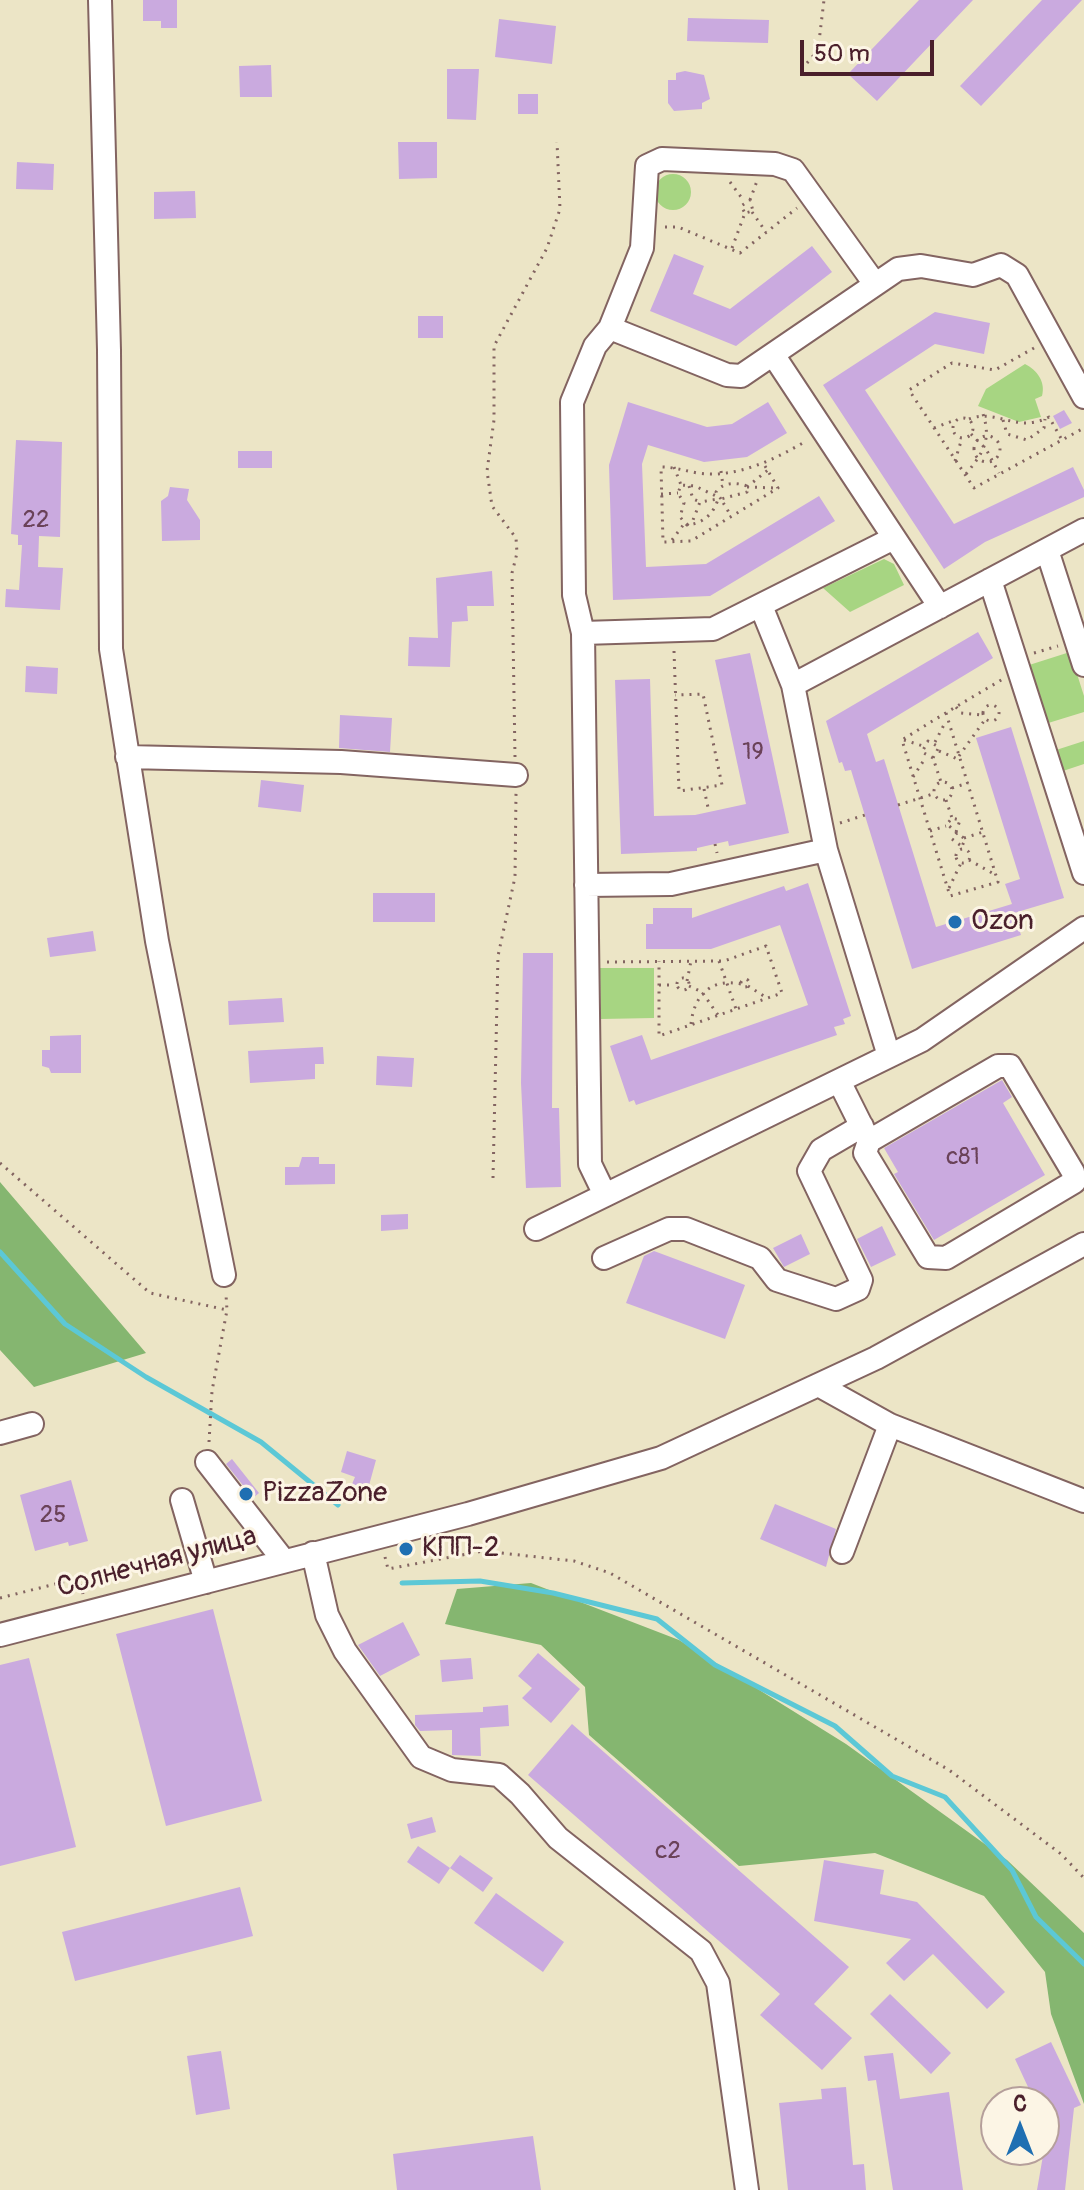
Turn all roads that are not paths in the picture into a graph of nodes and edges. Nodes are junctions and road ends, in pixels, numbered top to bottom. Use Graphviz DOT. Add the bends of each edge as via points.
graph roads {
  1 [pos="100,0"];
  2 [pos="875,284"];
  3 [pos="610,328"];
  4 [pos="774,356"];
  5 [pos="1084,397"];
  6 [pos="1084,530"];
  7 [pos="894,538"];
  8 [pos="1047,550"];
  9 [pos="990,580"];
  10 [pos="761,606"];
  11 [pos="940,607"];
  12 [pos="583,633"];
  13 [pos="1084,665"];
  14 [pos="793,685"];
  15 [pos="127,757"];
  16 [pos="516,775"];
  17 [pos="824,839"];
  18 [pos="1084,873"];
  19 [pos="586,885"];
  20 [pos="1084,928"];
  21 [pos="889,1056"];
  22 [pos="839,1081"];
  23 [pos="865,1133"];
  24 [pos="605,1195"];
  25 [pos="536,1229"];
  26 [pos="1084,1244"];
  27 [pos="604,1258"];
  28 [pos="224,1275"];
  29 [pos="820,1386"];
  30 [pos="32,1424"];
  31 [pos="890,1425"];
  32 [pos="0,1433"];
  33 [pos="207,1462"];
  34 [pos="182,1500"];
  35 [pos="1084,1501"];
  36 [pos="842,1552"];
  37 [pos="313,1553"];
  38 [pos="284,1561"];
  39 [pos="206,1582"];
  40 [pos="0,1635"];
  41 [pos="747,2190"];
  1 -- 15 [label="street" via="111,649"];
  2 -- 3 [label="street" via="793,170 784,165 662,159 647,166 642,248"];
  2 -- 4 [label="street" via="786,342"];
  2 -- 5 [label="street" via="909,265 973,275 1001,265 1017,275"];
  3 -- 4 [label="street" via="735,377"];
  3 -- 12 [label="street" via="595,346 572,402 574,595"];
  4 -- 7 [label="street"];
  6 -- 8 [label="street"];
  7 -- 10 [label="street"];
  7 -- 11 [label="street"];
  8 -- 9 [label="street"];
  8 -- 13 [label="street"];
  9 -- 11 [label="street"];
  9 -- 18 [label="street"];
  10 -- 12 [label="street" via="713,629"];
  10 -- 14 [label="street"];
  11 -- 14 [label="street"];
  12 -- 19 [label="street"];
  14 -- 17 [label="street"];
  15 -- 16 [label="street" via="341,762"];
  15 -- 28 [label="street" via="157,941"];
  17 -- 19 [label="street" via="671,884"];
  17 -- 21 [label="street"];
  19 -- 24 [label="street" via="590,1164"];
  20 -- 21 [label="street" via="922,1040"];
  21 -- 22 [label="street"];
  22 -- 23 [label="street"];
  22 -- 24 [label="street"];
  23 -- 23 [label="street" via="1004,1065 1014,1071 1074,1182 946,1258 933,1258 924,1253 865,1153"];
  23 -- 27 [label="street" via="821,1150 809,1171 861,1280 858,1289 831,1298 777,1280 760,1258 686,1229 669,1229"];
  24 -- 25 [label="street"];
  26 -- 29 [label="street, Солнечная улица"];
  29 -- 31 [label="street"];
  29 -- 37 [label="street, Солнечная улица" via="661,1458"];
  30 -- 32 [label="street"];
  31 -- 35 [label="street"];
  31 -- 36 [label="street"];
  33 -- 38 [label="street"];
  34 -- 39 [label="street"];
  37 -- 38 [label="street, Солнечная улица"];
  37 -- 41 [label="street" via="327,1615 345,1651 421,1757 452,1770 499,1775 558,1838 701,1951 718,1983"];
  38 -- 39 [label="street, Солнечная улица"];
  39 -- 40 [label="street, Солнечная улица"];
}
